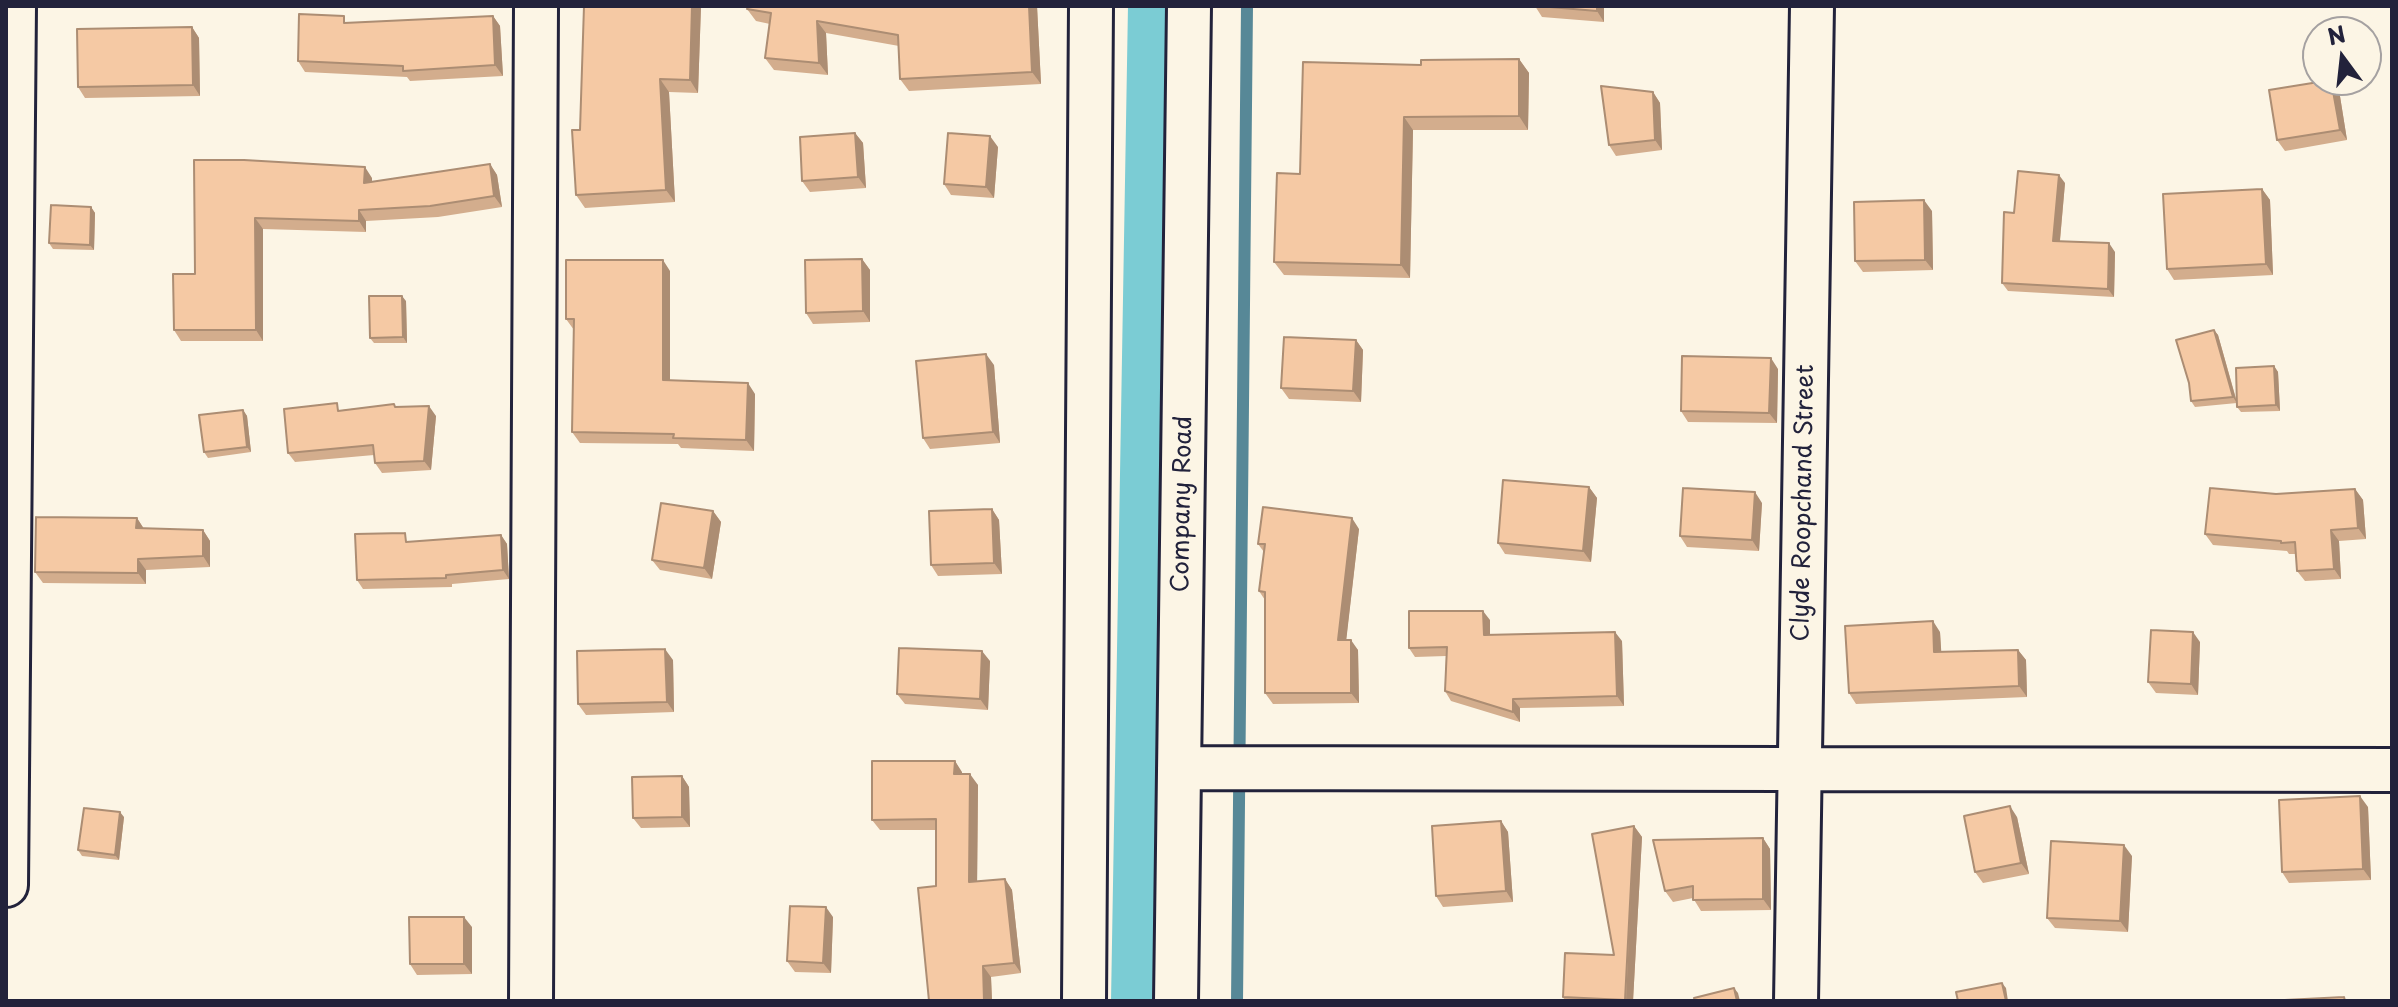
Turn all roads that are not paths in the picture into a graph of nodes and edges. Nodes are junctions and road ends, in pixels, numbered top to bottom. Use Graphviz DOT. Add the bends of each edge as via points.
graph roads {
  1 [pos="14,6"];
  2 [pos="536,6"];
  3 [pos="1091,6"];
  4 [pos="1189,6"];
  5 [pos="1812,6"];
  6 [pos="1179,768"];
  7 [pos="1800,770"];
  8 [pos="2392,770"];
  9 [pos="6,885"];
  10 [pos="531,1001"];
  11 [pos="1084,1001"];
  12 [pos="1176,1001"];
  13 [pos="1796,1001"];
  1 -- 9 [label="street"];
  2 -- 10 [label="street"];
  3 -- 11 [label="street"];
  4 -- 6 [label="street, Company Road"];
  5 -- 7 [label="street, Clyde Roopchand Street"];
  6 -- 7 [label="street"];
  6 -- 12 [label="street, Company Road"];
  7 -- 8 [label="street"];
  7 -- 13 [label="street, Clyde Roopchand Street"];
}
